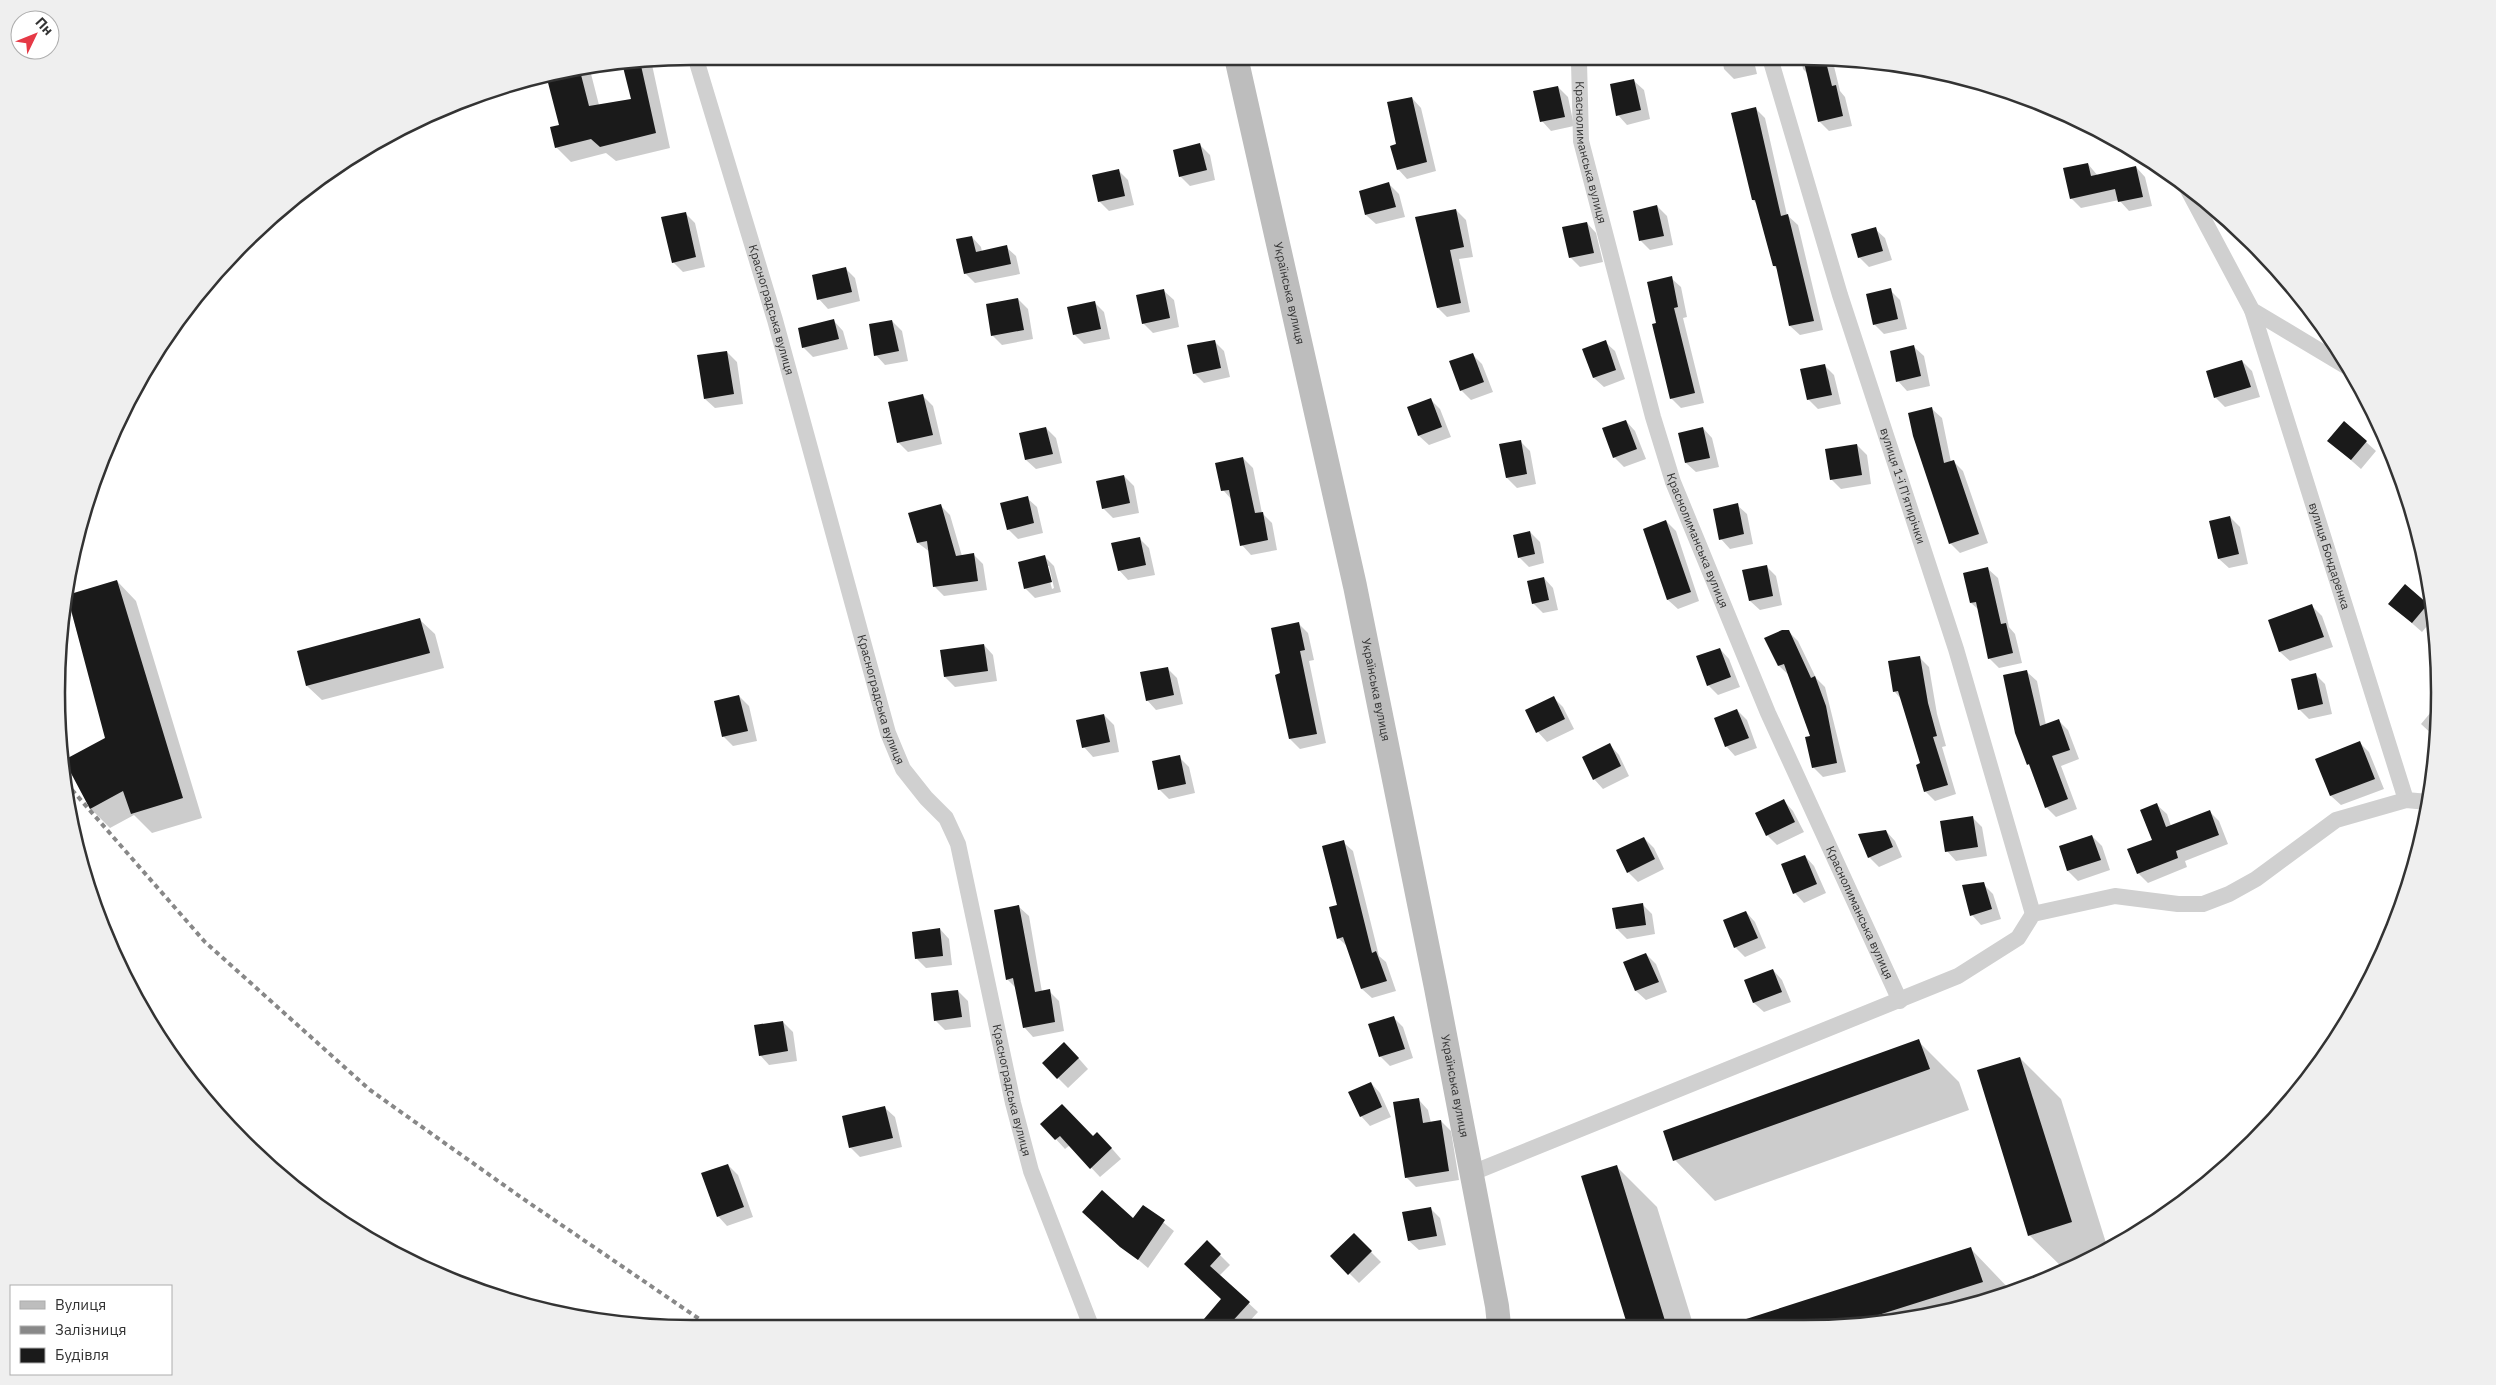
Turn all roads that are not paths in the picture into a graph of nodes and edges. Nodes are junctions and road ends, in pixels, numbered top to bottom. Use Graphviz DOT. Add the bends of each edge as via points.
graph roads {
  1 [pos="698,65"];
  2 [pos="1238,65"];
  3 [pos="1579,65"];
  4 [pos="1772,65"];
  5 [pos="2194,202"];
  6 [pos="2252,310"];
  7 [pos="2335,360"];
  8 [pos="2406,800"];
  9 [pos="2421,801"];
  10 [pos="2033,914"];
  11 [pos="1900,1001"];
  12 [pos="1472,1173"];
  13 [pos="1089,1320"];
  14 [pos="1498,1320"];
  1 -- 13 [label="street, Красноградська вулиця" via="775,320 888,733 903,769 946,818 958,844 1013,1103 1031,1171"];
  2 -- 12 [label="street, Українська вулиця" via="1355,586"];
  3 -- 11 [label="street, Краснолиманська вулиця" via="1581,141 1672,482 1768,713"];
  4 -- 10 [label="street, вулиця 1-ї П'ятирічки" via="1840,295 1956,649"];
  5 -- 6 [label="street, вулиця Бондаренка"];
  6 -- 7 [label="street"];
  6 -- 8 [label="street, вулиця Бондаренка"];
  8 -- 9 [label="street"];
  8 -- 10 [label="street" via="2336,820 2256,879 2203,904 2115,896"];
  10 -- 11 [label="street" via="2018,938 1958,976"];
  11 -- 12 [label="street"];
  12 -- 14 [label="street, Українська вулиця"];
}
